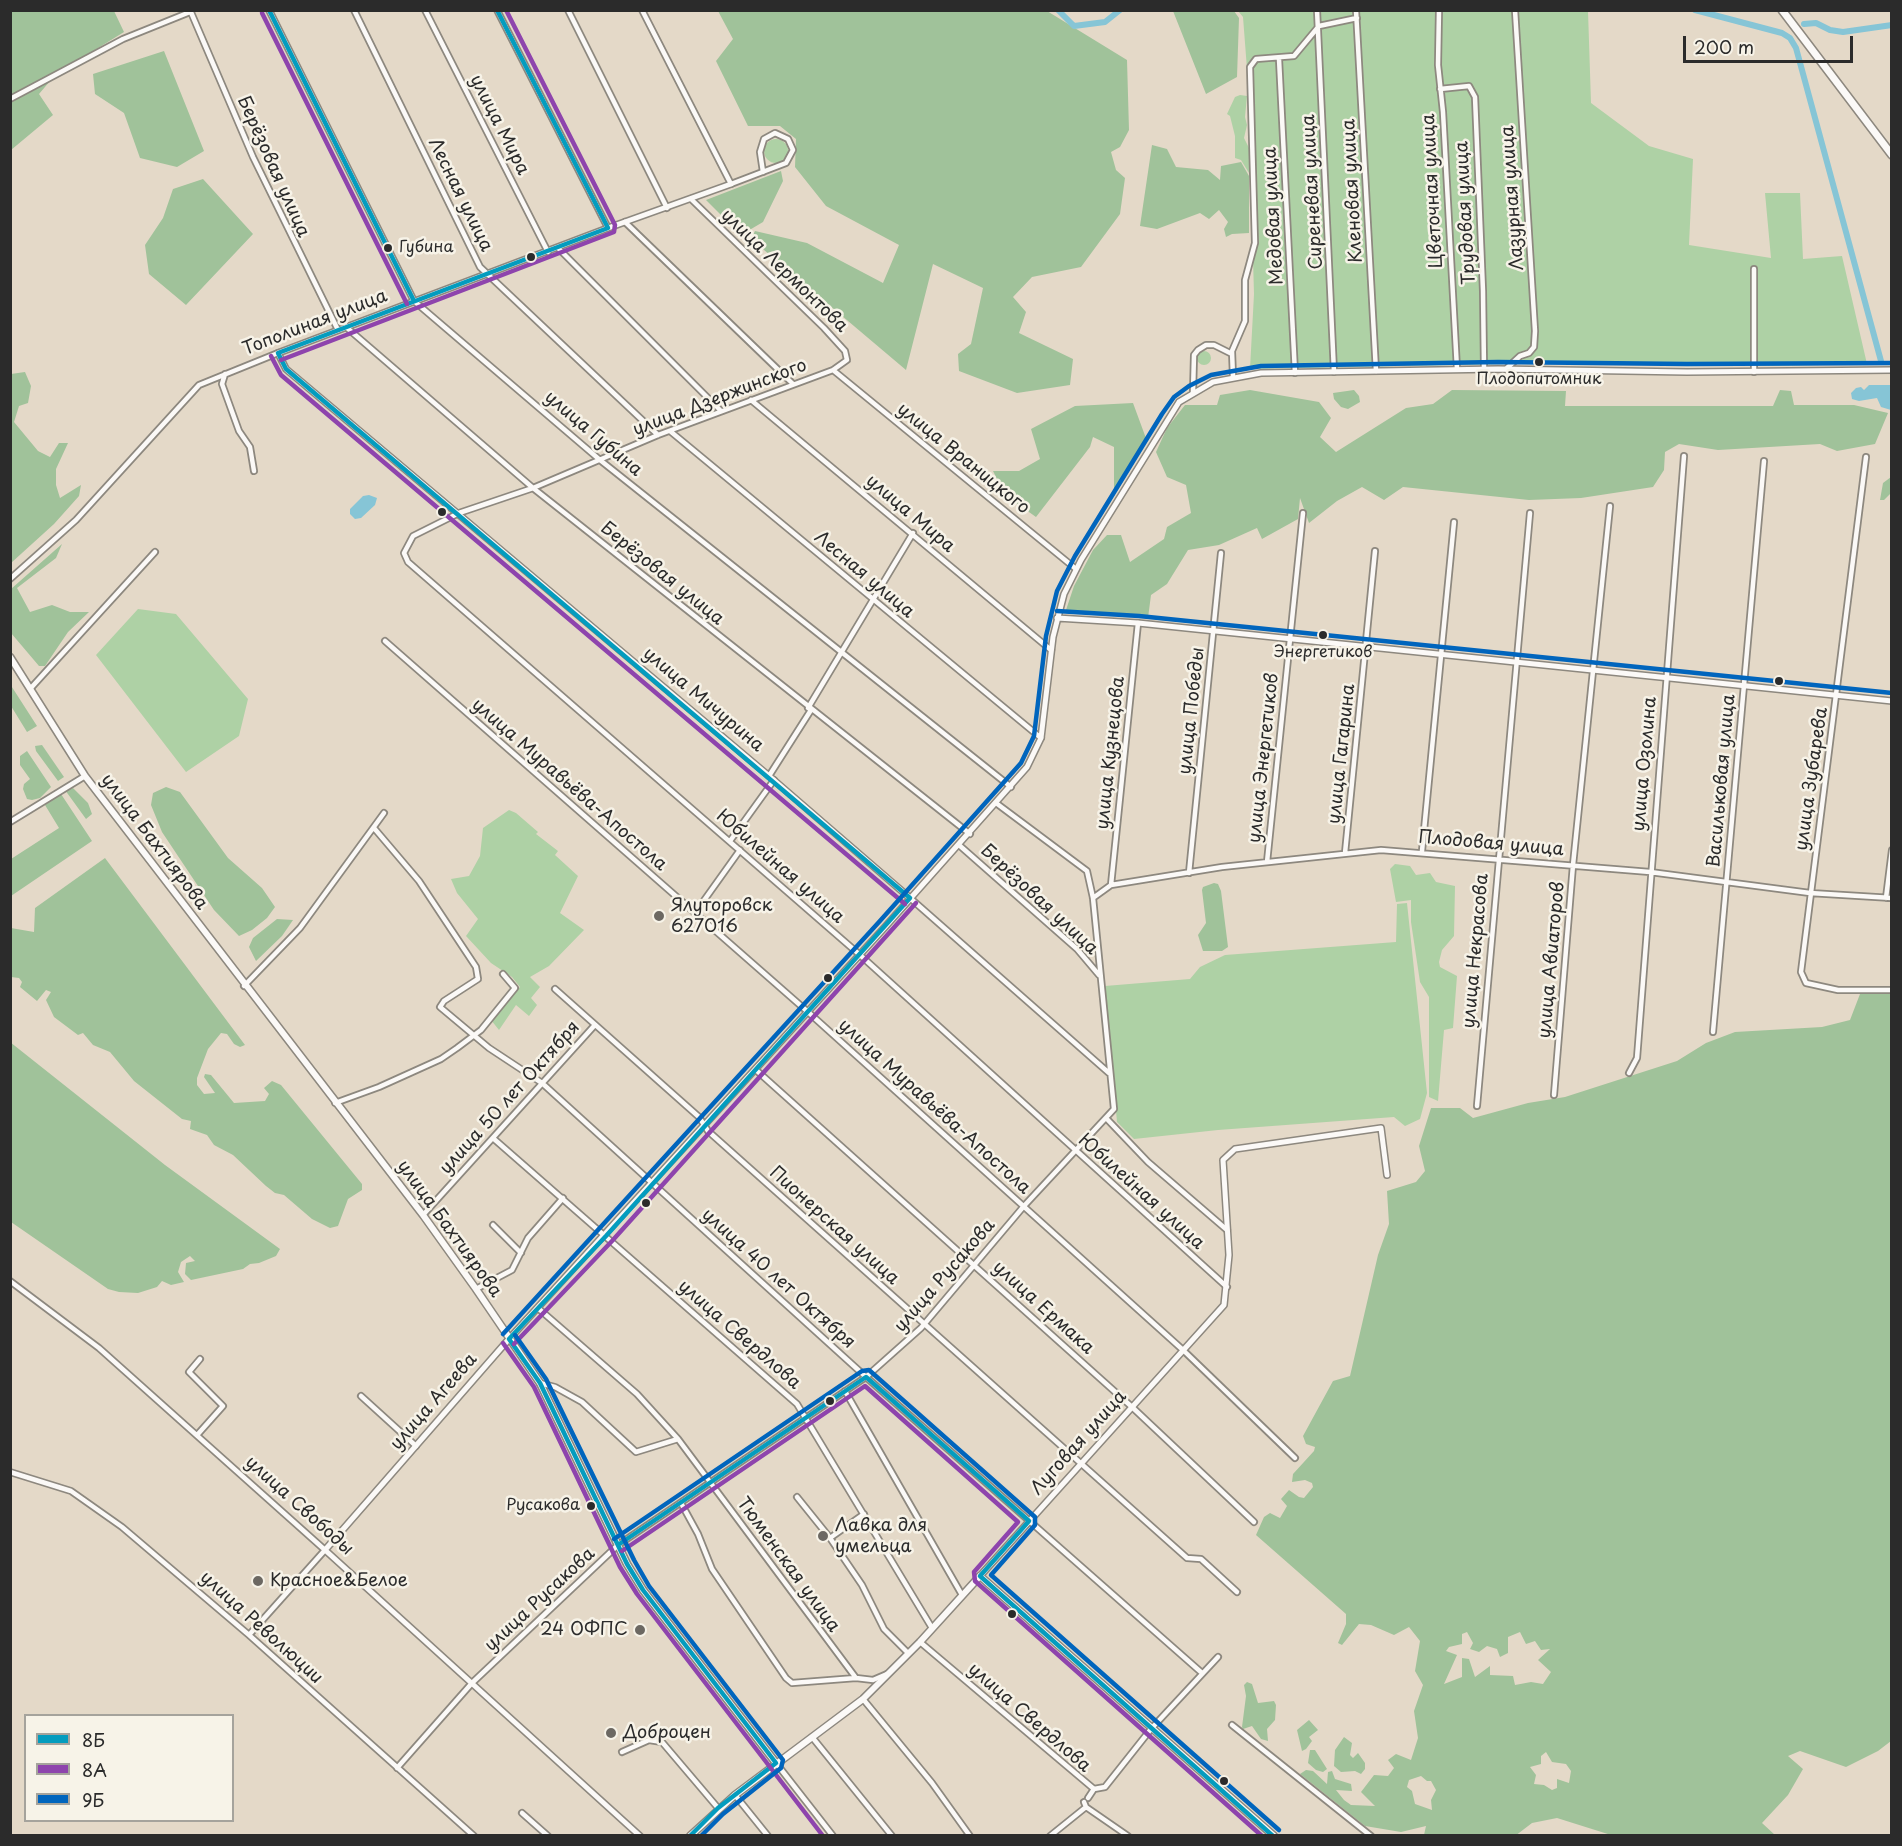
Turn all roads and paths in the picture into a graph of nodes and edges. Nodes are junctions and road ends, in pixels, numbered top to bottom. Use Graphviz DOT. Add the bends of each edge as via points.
graph roads {
  1 [pos="269,10"];
  2 [pos="354,10"];
  3 [pos="425,10"];
  4 [pos="497,10"];
  5 [pos="568,10"];
  6 [pos="642,10"];
  7 [pos="1317,10"];
  8 [pos="1356,10"];
  9 [pos="1438,10"];
  10 [pos="1515,10"];
  11 [pos="1782,10"];
  12 [pos="190,11"];
  13 [pos="1357,18"];
  14 [pos="1317,28"];
  15 [pos="1279,59"];
  16 [pos="1440,89"];
  17 [pos="10,99"];
  18 [pos="1892,155"];
  19 [pos="763,172"];
  20 [pos="732,184"];
  21 [pos="691,199"];
  22 [pos="667,208"];
  23 [pos="625,222"];
  24 [pos="608,228"];
  25 [pos="558,248"];
  26 [pos="548,252"];
  27 [pos="1754,269"];
  28 [pos="489,273"];
  29 [pos="414,301"];
  30 [pos="346,327"];
  31 [pos="338,330"];
  32 [pos="278,353"];
  33 [pos="1232,354"];
  34 [pos="841,366"];
  35 [pos="1457,369"];
  36 [pos="1484,369"];
  37 [pos="1506,369"];
  38 [pos="833,370"];
  39 [pos="1892,370"];
  40 [pos="1376,371"];
  41 [pos="1334,372"];
  42 [pos="1754,372"];
  43 [pos="1295,373"];
  44 [pos="225,374"];
  45 [pos="1233,377"];
  46 [pos="793,384"];
  47 [pos="1193,392"];
  48 [pos="752,400"];
  49 [pos="721,411"];
  50 [pos="670,431"];
  51 [pos="658,435"];
  52 [pos="1684,456"];
  53 [pos="1866,457"];
  54 [pos="600,460"];
  55 [pos="1764,461"];
  56 [pos="254,471"];
  57 [pos="533,488"];
  58 [pos="1610,506"];
  59 [pos="459,513"];
  60 [pos="1303,513"];
  61 [pos="1530,513"];
  62 [pos="1454,522"];
  63 [pos="913,533"];
  64 [pos="1376,551"];
  65 [pos="155,552"];
  66 [pos="1221,553"];
  67 [pos="1076,569"];
  68 [pos="415,570"];
  69 [pos="10,579"];
  70 [pos="872,600"];
  71 [pos="1057,618"];
  72 [pos="1138,623"];
  73 [pos="1214,632"];
  74 [pos="384,641"];
  75 [pos="1290,641"];
  76 [pos="1366,647"];
  77 [pos="1051,650"];
  78 [pos="840,654"];
  79 [pos="1440,655"];
  80 [pos="10,657"];
  81 [pos="1518,664"];
  82 [pos="1593,671"];
  83 [pos="1666,678"];
  84 [pos="1744,684"];
  85 [pos="30,689"];
  86 [pos="1837,694"];
  87 [pos="1892,701"];
  88 [pos="809,709"];
  89 [pos="1041,738"];
  90 [pos="85,776"];
  91 [pos="772,778"];
  92 [pos="1011,787"];
  93 [pos="996,803"];
  94 [pos="384,813"];
  95 [pos="10,822"];
  96 [pos="374,828"];
  97 [pos="970,834"];
  98 [pos="730,841"];
  99 [pos="959,845"];
  100 [pos="740,850"];
  101 [pos="1892,850"];
  102 [pos="1422,851"];
  103 [pos="1345,853"];
  104 [pos="1497,858"];
  105 [pos="1267,862"];
  106 [pos="1573,865"];
  107 [pos="1650,872"];
  108 [pos="1189,873"];
  109 [pos="1726,880"];
  110 [pos="1111,885"];
  111 [pos="1810,893"];
  112 [pos="910,898"];
  113 [pos="1093,898"];
  114 [pos="1889,898"];
  115 [pos="694,913"];
  116 [pos="860,955"];
  117 [pos="503,974"];
  118 [pos="1100,976"];
  119 [pos="244,986"];
  120 [pos="555,989"];
  121 [pos="1892,990"];
  122 [pos="808,1012"];
  123 [pos="594,1026"];
  124 [pos="1713,1032"];
  125 [pos="473,1035"];
  126 [pos="756,1070"];
  127 [pos="1109,1073"];
  128 [pos="1629,1073"];
  129 [pos="542,1083"];
  130 [pos="1554,1095"];
  131 [pos="335,1102"];
  132 [pos="1477,1106"];
  133 [pos="1106,1118"];
  134 [pos="705,1125"];
  135 [pos="494,1138"];
  136 [pos="1074,1150"];
  137 [pos="1387,1175"];
  138 [pos="653,1184"];
  139 [pos="563,1198"];
  140 [pos="1024,1206"];
  141 [pos="423,1215"];
  142 [pos="492,1225"];
  143 [pos="1227,1230"];
  144 [pos="606,1236"];
  145 [pos="521,1253"];
  146 [pos="974,1264"];
  147 [pos="10,1281"];
  148 [pos="1227,1287"];
  149 [pos="476,1288"];
  150 [pos="539,1309"];
  151 [pos="925,1324"];
  152 [pos="509,1339"];
  153 [pos="1183,1350"];
  154 [pos="200,1359"];
  155 [pos="866,1377"];
  156 [pos="540,1383"];
  157 [pos="845,1391"];
  158 [pos="361,1396"];
  159 [pos="1132,1407"];
  160 [pos="807,1418"];
  161 [pos="198,1434"];
  162 [pos="678,1439"];
  163 [pos="416,1446"];
  164 [pos="1295,1458"];
  165 [pos="1082,1466"];
  166 [pos="10,1472"];
  167 [pos="711,1483"];
  168 [pos="797,1497"];
  169 [pos="681,1503"];
  170 [pos="864,1514"];
  171 [pos="1029,1521"];
  172 [pos="1254,1522"];
  173 [pos="830,1538"];
  174 [pos="618,1545"];
  175 [pos="325,1550"];
  176 [pos="980,1576"];
  177 [pos="1237,1592"];
  178 [pos="962,1595"];
  179 [pos="933,1628"];
  180 [pos="249,1635"];
  181 [pos="920,1642"];
  182 [pos="908,1653"];
  183 [pos="1218,1657"];
  184 [pos="889,1673"];
  185 [pos="1202,1673"];
  186 [pos="856,1678"];
  187 [pos="472,1683"];
  188 [pos="863,1699"];
  189 [pos="1232,1725"];
  190 [pos="1151,1730"];
  191 [pos="812,1737"];
  192 [pos="622,1752"];
  193 [pos="776,1763"];
  194 [pos="397,1768"];
  195 [pos="1094,1789"];
  196 [pos="735,1794"];
  197 [pos="1086,1802"];
  198 [pos="718,1808"];
  199 [pos="522,1813"];
  200 [pos="474,1836"];
  201 [pos="548,1836"];
  202 [pos="640,1836"];
  203 [pos="690,1836"];
  204 [pos="768,1836"];
  205 [pos="833,1836"];
  206 [pos="892,1836"];
  207 [pos="970,1836"];
  208 [pos="1050,1836"];
  209 [pos="1128,1836"];
  210 [pos="1274,1836"];
  211 [pos="1371,1836"];
  1 -- 29 [label="street, улица Губина"];
  2 -- 28 [label="street, Лесная улица" via="480,267"];
  3 -- 26 [label="street, улица Мира"];
  4 -- 24 [label="street"];
  5 -- 22 [label="street"];
  6 -- 20 [label="street"];
  7 -- 14 [label="street, Сиреневая улица"];
  8 -- 13 [label="street, Кленовая улица"];
  9 -- 16 [label="street, Цветочная улица"];
  10 -- 37 [label="street, Лазурная улица" via="1535,331 1534,347"];
  11 -- 18 [label="main road"];
  12 -- 17 [label="street" via="123,39"];
  12 -- 31 [label="street, Берёзовая улица" via="263,178"];
  13 -- 14 [label="street" via="1344,18"];
  13 -- 40 [label="street, Кленовая улица"];
  14 -- 15 [label="street" via="1294,56"];
  14 -- 41 [label="street, Сиреневая улица"];
  15 -- 33 [label="street" via="1256,59 1249,72 1255,243 1245,280 1245,321"];
  15 -- 43 [label="street, Медовая улица"];
  16 -- 35 [label="street, Цветочная улица"];
  16 -- 36 [label="street, Трудовая улица" via="1468,86 1475,97"];
  19 -- 19 [label="street, Тополиная улица" via="786,163 792,156 792,143 784,136 775,133 764,139 760,152"];
  19 -- 20 [label="street, Тополиная улица"];
  20 -- 21 [label="street, Тополиная улица"];
  21 -- 22 [label="street, Тополиная улица"];
  21 -- 34 [label="street, улица Лермонтова" via="845,351 847,360"];
  22 -- 23 [label="street, Тополиная улица"];
  23 -- 24 [label="street, Тополиная улица"];
  23 -- 46 [label="street"];
  24 -- 25 [label="street, Тополиная улица"];
  25 -- 26 [label="street, Тополиная улица"];
  25 -- 49 [label="street"];
  26 -- 28 [label="street, Тополиная улица"];
  27 -- 42 [label="street"];
  28 -- 29 [label="street, Тополиная улица"];
  28 -- 51 [label="street, Лесная улица"];
  29 -- 30 [label="street, Тополиная улица"];
  29 -- 54 [label="street, улица Губина"];
  30 -- 31 [label="street, Тополиная улица"];
  30 -- 57 [label="street, Берёзовая улица"];
  31 -- 32 [label="street, Тополиная улица"];
  32 -- 44 [label="street, Тополиная улица"];
  32 -- 59 [label="street, улица Мичурина" via="286,369"];
  33 -- 45 [label="street"];
  33 -- 47 [label="street" via="1214,345 1198,350 1194,355"];
  34 -- 38 [label="street, улица Дзержинского"];
  35 -- 36 [label="street, улица Агеева"];
  35 -- 40 [label="street, улица Агеева"];
  36 -- 37 [label="street, улица Агеева"];
  37 -- 42 [label="street, улица Агеева"];
  38 -- 46 [label="street, улица Дзержинского"];
  38 -- 67 [label="street, улица Враницкого"];
  39 -- 42 [label="street, улица Агеева"];
  40 -- 41 [label="street, улица Агеева"];
  41 -- 43 [label="street, улица Агеева"];
  43 -- 45 [label="street, улица Агеева"];
  44 -- 56 [label="street" via="222,384 239,431 250,447"];
  44 -- 69 [label="street, Тополиная улица" via="198,385 76,520"];
  45 -- 47 [label="street, улица Агеева"];
  46 -- 48 [label="street, улица Дзержинского"];
  47 -- 67 [label="street, улица Агеева" via="1179,402 1168,418"];
  48 -- 49 [label="street, улица Дзержинского"];
  48 -- 63 [label="street, улица Мира"];
  49 -- 50 [label="street, улица Дзержинского"];
  50 -- 51 [label="street, улица Дзержинского"];
  50 -- 70 [label="street, Лесная улица"];
  51 -- 54 [label="street, улица Дзержинского"];
  52 -- 83 [label="street, улица Озолина"];
  53 -- 86 [label="street, улица Зубарева"];
  54 -- 57 [label="street, улица Дзержинского"];
  54 -- 78 [label="street, улица Губина"];
  55 -- 84 [label="street, Васильковая улица"];
  57 -- 59 [label="street, улица Дзержинского"];
  57 -- 88 [label="street, Берёзовая улица"];
  58 -- 82 [label="street, улица Авиаторов"];
  59 -- 68 [label="street, улица Дзержинского" via="413,536 404,553"];
  59 -- 91 [label="street, улица Мичурина"];
  60 -- 75 [label="street, улица Энергетиков"];
  61 -- 81 [label="street, улица Некрасова"];
  62 -- 79 [label="street"];
  63 -- 70 [label="street"];
  63 -- 77 [label="street, улица Мира"];
  64 -- 76 [label="street, улица Гагарина"];
  65 -- 85 [label="street"];
  66 -- 73 [label="street, улица Победы"];
  67 -- 71 [label="street, улица Агеева"];
  68 -- 98 [label="street, Юбилейная улица"];
  70 -- 78 [label="street"];
  70 -- 89 [label="street, Лесная улица"];
  71 -- 72 [label="street"];
  71 -- 77 [label="street, улица Агеева"];
  72 -- 73 [label="street"];
  72 -- 110 [label="street, улица Кузнецова"];
  73 -- 75 [label="street"];
  73 -- 108 [label="street, улица Победы"];
  74 -- 115 [label="street, улица Муравьёва-Апостола"];
  75 -- 76 [label="street"];
  75 -- 105 [label="street, улица Энергетиков"];
  76 -- 79 [label="street"];
  76 -- 103 [label="street, улица Гагарина"];
  77 -- 89 [label="street, улица Агеева"];
  78 -- 88 [label="street"];
  78 -- 92 [label="street, улица Губина"];
  79 -- 81 [label="street"];
  79 -- 102 [label="street"];
  80 -- 85 [label="main road, улица Бахтиярова"];
  81 -- 82 [label="street"];
  81 -- 104 [label="street, улица Некрасова"];
  82 -- 83 [label="street"];
  82 -- 106 [label="street, улица Авиаторов"];
  83 -- 84 [label="street"];
  83 -- 107 [label="street, улица Озолина"];
  84 -- 86 [label="street"];
  84 -- 109 [label="street, Васильковая улица"];
  85 -- 90 [label="main road, улица Бахтиярова"];
  86 -- 87 [label="street"];
  86 -- 111 [label="street, улица Зубарева"];
  88 -- 91 [label="street"];
  88 -- 97 [label="street, Берёзовая улица"];
  89 -- 92 [label="street, улица Агеева" via="1027,767"];
  90 -- 95 [label="street"];
  90 -- 119 [label="main road, улица Бахтиярова"];
  91 -- 98 [label="street"];
  91 -- 112 [label="street, улица Мичурина"];
  92 -- 93 [label="street, улица Агеева"];
  93 -- 97 [label="street, улица Агеева"];
  93 -- 113 [label="street" via="1087,871"];
  94 -- 96 [label="street"];
  96 -- 119 [label="street" via="300,928"];
  96 -- 125 [label="street, улица 40 лет Октября" via="419,881 476,967 478,980 440,1007"];
  97 -- 99 [label="street, улица Агеева"];
  98 -- 100 [label="street, Юбилейная улица"];
  99 -- 112 [label="street, улица Агеева"];
  99 -- 118 [label="street, Берёзовая улица" via="1077,949"];
  100 -- 115 [label="street"];
  100 -- 116 [label="street, Юбилейная улица"];
  101 -- 114 [label="street"];
  102 -- 103 [label="street, Плодовая улица"];
  102 -- 104 [label="street, Плодовая улица"];
  103 -- 105 [label="street, Плодовая улица"];
  104 -- 106 [label="street, Плодовая улица"];
  104 -- 132 [label="street, улица Некрасова"];
  105 -- 108 [label="street, Плодовая улица"];
  106 -- 107 [label="street, Плодовая улица"];
  106 -- 130 [label="street, улица Авиаторов"];
  107 -- 109 [label="street, Плодовая улица"];
  107 -- 128 [label="street, улица Озолина" via="1637,1058"];
  108 -- 110 [label="street, Плодовая улица"];
  109 -- 111 [label="street, Плодовая улица"];
  109 -- 124 [label="street, Васильковая улица"];
  110 -- 113 [label="street, Плодовая улица"];
  111 -- 114 [label="street, Плодовая улица"];
  111 -- 121 [label="street, улица Зубарева" via="1801,972 1806,983 1838,990"];
  112 -- 116 [label="street, улица Агеева"];
  112 -- 127 [label="street, улица Мичурина"];
  113 -- 118 [label="street"];
  115 -- 122 [label="street, улица Муравьёва-Апостола"];
  116 -- 122 [label="street, улица Агеева"];
  116 -- 136 [label="street, Юбилейная улица"];
  117 -- 125 [label="street" via="515,988"];
  118 -- 127 [label="street"];
  119 -- 131 [label="main road, улица Бахтиярова"];
  120 -- 123 [label="street, Пионерская улица"];
  122 -- 126 [label="street, улица Агеева"];
  122 -- 140 [label="street, улица Муравьёва-Апостола"];
  123 -- 129 [label="street, улица 50 лет Октября"];
  123 -- 134 [label="street, Пионерская улица"];
  125 -- 129 [label="street, улица 40 лет Октября"];
  125 -- 131 [label="street" via="441,1059"];
  126 -- 134 [label="street, улица Агеева"];
  126 -- 146 [label="street, улица Ермака"];
  127 -- 133 [label="street" via="1114,1109"];
  129 -- 135 [label="street, улица 50 лет Октября"];
  129 -- 138 [label="street, улица 40 лет Октября"];
  131 -- 141 [label="main road, улица Бахтиярова"];
  133 -- 136 [label="street, улица Русакова"];
  133 -- 143 [label="street" via="1148,1162"];
  134 -- 138 [label="street, улица Агеева"];
  134 -- 151 [label="street, Пионерская улица"];
  135 -- 139 [label="street, улица Свердлова"];
  135 -- 141 [label="street, улица 50 лет Октября"];
  136 -- 140 [label="street, улица Русакова"];
  136 -- 148 [label="street, Юбилейная улица"];
  137 -- 143 [label="street, Луговая улица" via="1381,1128 1235,1149 1224,1160"];
  138 -- 144 [label="street, улица Агеева"];
  138 -- 155 [label="street, улица 40 лет Октября"];
  139 -- 144 [label="street, улица Свердлова"];
  139 -- 145 [label="street" via="528,1238"];
  140 -- 146 [label="street, улица Русакова"];
  140 -- 153 [label="street, улица Муравьёва-Апостола"];
  141 -- 149 [label="main road, улица Бахтиярова"];
  142 -- 145 [label="street"];
  143 -- 148 [label="street, Луговая улица"];
  144 -- 150 [label="street, улица Агеева"];
  144 -- 160 [label="street, улица Свердлова" via="797,1404"];
  145 -- 149 [label="street" via="512,1270"];
  146 -- 151 [label="street, улица Русакова"];
  146 -- 159 [label="street, улица Ермака"];
  147 -- 161 [label="street, улица Свободы" via="99,1348"];
  148 -- 153 [label="street, Луговая улица" via="1224,1305"];
  149 -- 152 [label="main road, улица Бахтиярова"];
  150 -- 152 [label="street, улица Агеева"];
  150 -- 162 [label="street, Тюменская улица" via="637,1394"];
  151 -- 155 [label="street, улица Русакова"];
  151 -- 165 [label="street, Пионерская улица"];
  152 -- 156 [label="main road, улица Бахтиярова"];
  152 -- 163 [label="street, улица Агеева"];
  153 -- 159 [label="street, Луговая улица"];
  153 -- 164 [label="street, улица Муравьёва-Апостола"];
  154 -- 161 [label="street" via="189,1372 223,1406"];
  155 -- 157 [label="street, улица Русакова"];
  155 -- 171 [label="street, улица 40 лет Октября"];
  156 -- 162 [label="street" via="582,1401 636,1452"];
  156 -- 174 [label="main road, улица Бахтиярова"];
  157 -- 160 [label="street, улица Русакова"];
  157 -- 178 [label="street"];
  158 -- 163 [label="street"];
  159 -- 165 [label="street, Луговая улица"];
  159 -- 172 [label="street, улица Ермака"];
  160 -- 167 [label="street, улица Русакова"];
  160 -- 170 [label="street, улица Свердлова"];
  161 -- 175 [label="street, улица Свободы"];
  162 -- 167 [label="street, Тюменская улица"];
  163 -- 175 [label="street, улица Агеева"];
  165 -- 171 [label="street, Луговая улица"];
  165 -- 177 [label="street, Пионерская улица" via="1186,1558 1201,1559"];
  166 -- 180 [label="street, улица Революции" via="71,1491 90,1503"];
  167 -- 169 [label="street, улица Русакова"];
  167 -- 186 [label="street, Тюменская улица"];
  168 -- 173 [label="street"];
  169 -- 174 [label="street, улица Русакова"];
  169 -- 186 [label="street" via="712,1569 786,1678 792,1683"];
  170 -- 173 [label="street"];
  170 -- 179 [label="street, улица Свердлова"];
  171 -- 176 [label="street, Луговая улица"];
  171 -- 185 [label="street, улица 40 лет Октября"];
  173 -- 182 [label="street" via="862,1585 884,1629"];
  174 -- 187 [label="street, улица Русакова"];
  174 -- 193 [label="main road, улица Бахтиярова" via="643,1590"];
  175 -- 180 [label="street, улица Агеева"];
  175 -- 187 [label="street, улица Свободы"];
  176 -- 178 [label="main road, Луговая улица"];
  176 -- 190 [label="main road"];
  178 -- 179 [label="main road, Луговая улица"];
  179 -- 181 [label="main road, Луговая улица"];
  180 -- 194 [label="street, улица Революции"];
  181 -- 182 [label="main road, Луговая улица"];
  181 -- 195 [label="street, улица Свердлова"];
  182 -- 184 [label="main road, Луговая улица"];
  183 -- 185 [label="street"];
  184 -- 186 [label="street" via="873,1680"];
  184 -- 188 [label="main road, Луговая улица"];
  185 -- 190 [label="street"];
  187 -- 194 [label="street, улица Русакова"];
  187 -- 202 [label="street, улица Свободы"];
  188 -- 191 [label="main road, Луговая улица"];
  188 -- 207 [label="street"];
  189 -- 211 [label="street"];
  190 -- 195 [label="street" via="1105,1787"];
  190 -- 210 [label="main road"];
  191 -- 193 [label="main road, Луговая улица"];
  191 -- 206 [label="street"];
  192 -- 198 [label="street" via="649,1740 662,1742"];
  193 -- 196 [label="main road, Луговая улица"];
  193 -- 205 [label="street, улица Бахтиярова"];
  194 -- 200 [label="street, улица Революции"];
  195 -- 197 [label="street"];
  196 -- 198 [label="main road, Луговая улица"];
  196 -- 204 [label="street"];
  197 -- 208 [label="street"];
  197 -- 209 [label="street"];
  198 -- 203 [label="main road, Луговая улица"];
  199 -- 201 [label="street"];
}
